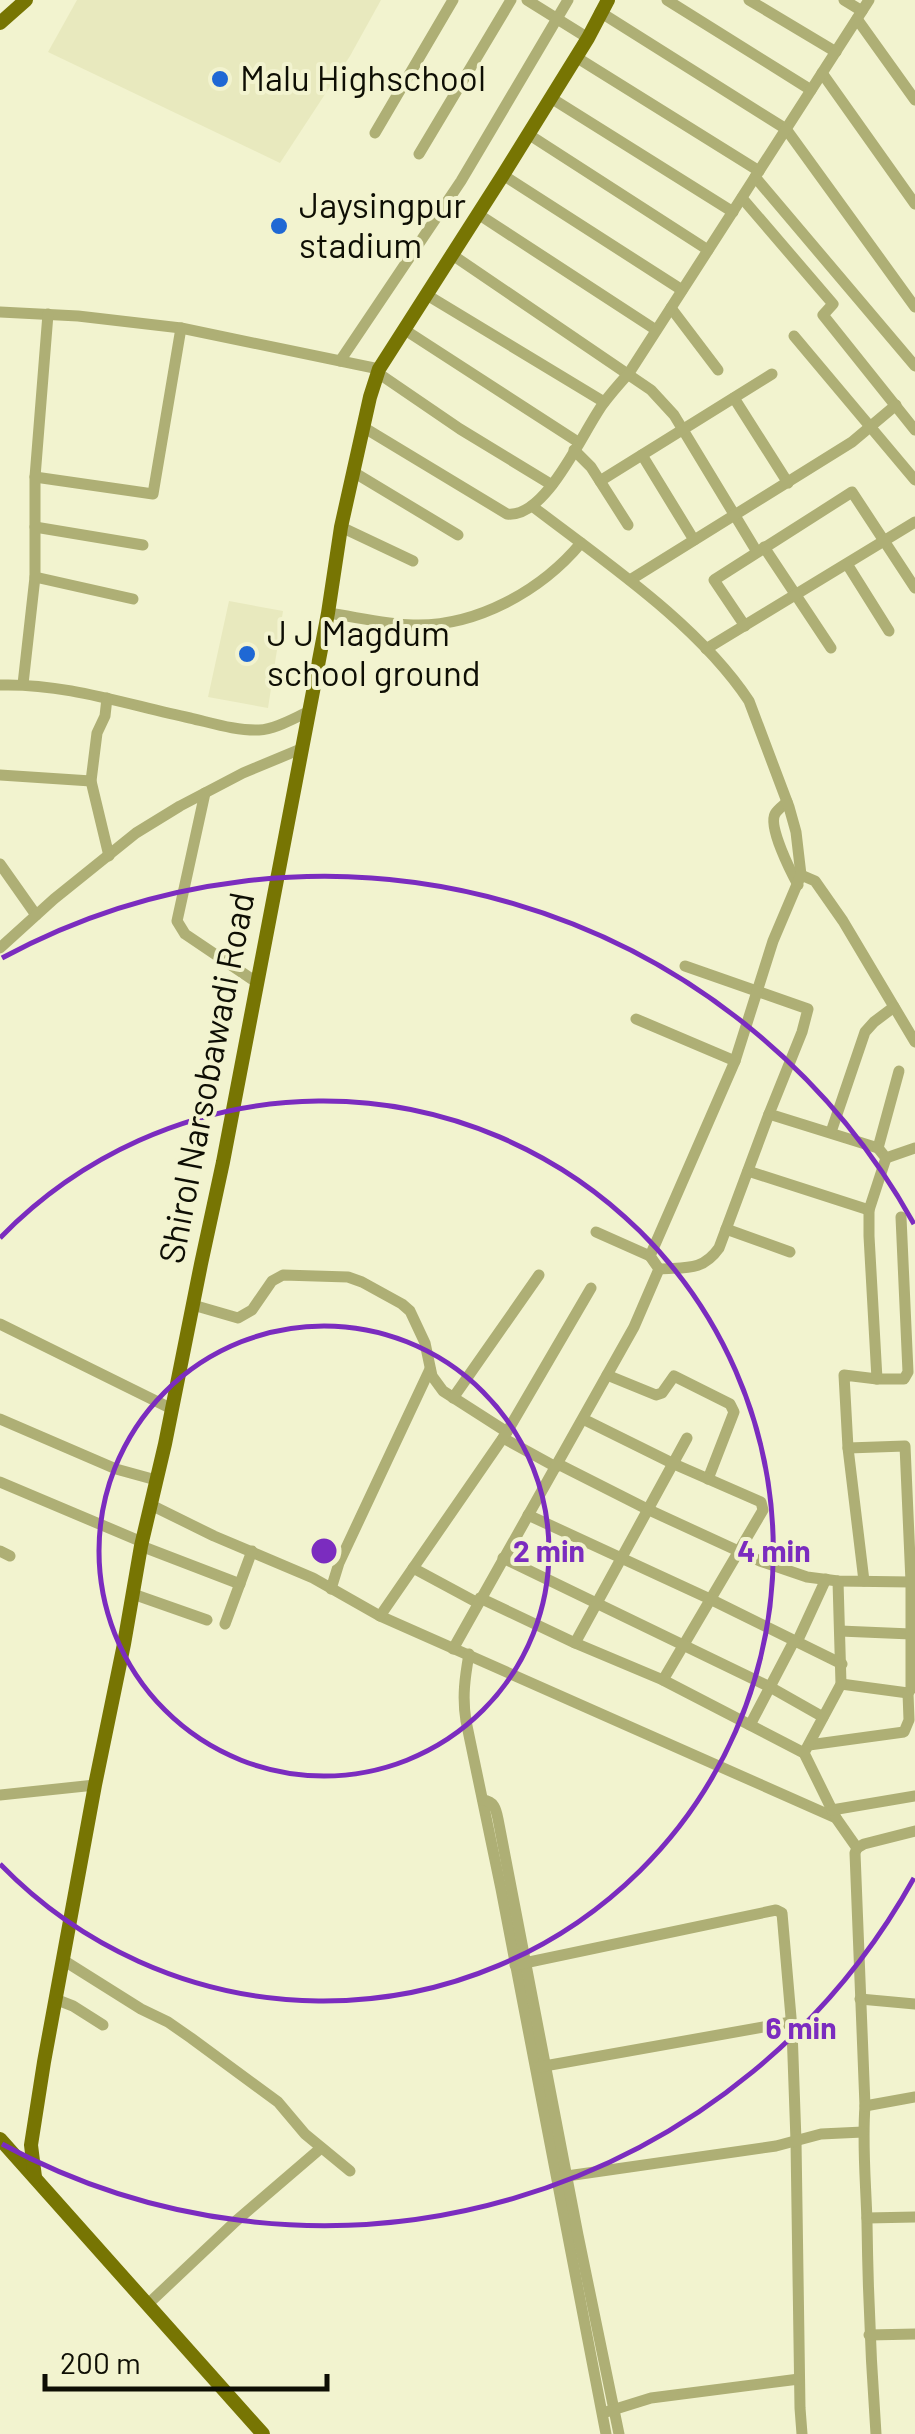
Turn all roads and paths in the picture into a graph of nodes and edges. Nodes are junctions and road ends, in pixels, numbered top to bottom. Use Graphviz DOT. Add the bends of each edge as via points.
graph roads {
  1 [pos="26,0"];
  2 [pos="454,0"];
  3 [pos="512,0"];
  4 [pos="527,0"];
  5 [pos="568,0"];
  6 [pos="667,0"];
  7 [pos="750,0"];
  8 [pos="844,0"];
  9 [pos="604,6"];
  10 [pos="863,10"];
  11 [pos="556,19"];
  12 [pos="0,23"];
  13 [pos="588,38"];
  14 [pos="836,52"];
  15 [pos="576,57"];
  16 [pos="822,73"];
  17 [pos="811,90"];
  18 [pos="551,98"];
  19 [pos="915,100"];
  20 [pos="786,130"];
  21 [pos="376,133"];
  22 [pos="528,134"];
  23 [pos="419,154"];
  24 [pos="757,174"];
  25 [pos="503,175"];
  26 [pos="742,198"];
  27 [pos="915,204"];
  28 [pos="733,212"];
  29 [pos="478,214"];
  30 [pos="708,250"];
  31 [pos="451,254"];
  32 [pos="682,290"];
  33 [pos="427,295"];
  34 [pos="915,306"];
  35 [pos="671,308"];
  36 [pos="0,312"];
  37 [pos="48,314"];
  38 [pos="180,328"];
  39 [pos="406,330"];
  40 [pos="656,330"];
  41 [pos="794,336"];
  42 [pos="340,361"];
  43 [pos="915,366"];
  44 [pos="718,370"];
  45 [pos="378,371"];
  46 [pos="629,373"];
  47 [pos="772,374"];
  48 [pos="734,398"];
  49 [pos="604,402"];
  50 [pos="896,405"];
  51 [pos="871,426"];
  52 [pos="363,427"];
  53 [pos="682,430"];
  54 [pos="915,430"];
  55 [pos="576,446"];
  56 [pos="642,455"];
  57 [pos="355,472"];
  58 [pos="35,477"];
  59 [pos="915,480"];
  60 [pos="600,481"];
  61 [pos="788,483"];
  62 [pos="552,485"];
  63 [pos="532,506"];
  64 [pos="735,515"];
  65 [pos="915,522"];
  66 [pos="628,526"];
  67 [pos="35,527"];
  68 [pos="341,527"];
  69 [pos="458,535"];
  70 [pos="694,540"];
  71 [pos="884,542"];
  72 [pos="581,543"];
  73 [pos="143,545"];
  74 [pos="761,550"];
  75 [pos="413,561"];
  76 [pos="847,564"];
  77 [pos="35,577"];
  78 [pos="630,580"];
  79 [pos="915,588"];
  80 [pos="797,594"];
  81 [pos="133,599"];
  82 [pos="328,614"];
  83 [pos="746,626"];
  84 [pos="888,631"];
  85 [pos="706,648"];
  86 [pos="831,648"];
  87 [pos="23,684"];
  88 [pos="0,685"];
  89 [pos="108,698"];
  90 [pos="310,711"];
  91 [pos="303,748"];
  92 [pos="0,775"];
  93 [pos="92,780"];
  94 [pos="205,793"];
  95 [pos="787,802"];
  96 [pos="109,856"];
  97 [pos="0,864"];
  98 [pos="800,880"];
  99 [pos="36,916"];
  100 [pos="0,948"];
  101 [pos="685,966"];
  102 [pos="256,982"];
  103 [pos="757,993"];
  104 [pos="894,1006"];
  105 [pos="636,1019"];
  106 [pos="915,1042"];
  107 [pos="735,1061"];
  108 [pos="899,1071"];
  109 [pos="770,1114"];
  110 [pos="830,1132"];
  111 [pos="915,1148"];
  112 [pos="882,1153"];
  113 [pos="748,1171"];
  114 [pos="869,1210"];
  115 [pos="901,1217"];
  116 [pos="726,1229"];
  117 [pos="596,1232"];
  118 [pos="790,1252"];
  119 [pos="650,1256"];
  120 [pos="909,1268"];
  121 [pos="658,1269"];
  122 [pos="539,1275"];
  123 [pos="591,1288"];
  124 [pos="193,1305"];
  125 [pos="911,1309"];
  126 [pos="0,1324"];
  127 [pos="430,1369"];
  128 [pos="607,1375"];
  129 [pos="877,1379"];
  130 [pos="454,1398"];
  131 [pos="172,1409"];
  132 [pos="0,1419"];
  133 [pos="583,1419"];
  134 [pos="505,1435"];
  135 [pos="687,1438"];
  136 [pos="848,1448"];
  137 [pos="674,1464"];
  138 [pos="557,1465"];
  139 [pos="708,1479"];
  140 [pos="156,1480"];
  141 [pos="0,1482"];
  142 [pos="150,1505"];
  143 [pos="648,1509"];
  144 [pos="528,1515"];
  145 [pos="141,1544"];
  146 [pos="738,1550"];
  147 [pos="252,1552"];
  148 [pos="504,1558"];
  149 [pos="621,1558"];
  150 [pos="413,1568"];
  151 [pos="832,1580"];
  152 [pos="864,1581"];
  153 [pos="911,1582"];
  154 [pos="240,1584"];
  155 [pos="331,1589"];
  156 [pos="132,1594"];
  157 [pos="710,1599"];
  158 [pos="479,1600"];
  159 [pos="596,1604"];
  160 [pos="380,1616"];
  161 [pos="208,1620"];
  162 [pos="225,1624"];
  163 [pos="840,1631"];
  164 [pos="911,1634"];
  165 [pos="796,1642"];
  166 [pos="575,1643"];
  167 [pos="683,1645"];
  168 [pos="452,1649"];
  169 [pos="469,1654"];
  170 [pos="842,1664"];
  171 [pos="663,1680"];
  172 [pos="841,1684"];
  173 [pos="770,1687"];
  174 [pos="908,1693"];
  175 [pos="824,1717"];
  176 [pos="750,1725"];
  177 [pos="806,1749"];
  178 [pos="95,1785"];
  179 [pos="0,1796"];
  180 [pos="915,1796"];
  181 [pos="834,1814"];
  182 [pos="915,1831"];
  183 [pos="857,1848"];
  184 [pos="63,1960"];
  185 [pos="521,1964"];
  186 [pos="56,1999"];
  187 [pos="860,1999"];
  188 [pos="915,2004"];
  189 [pos="792,2022"];
  190 [pos="103,2025"];
  191 [pos="541,2066"];
  192 [pos="915,2097"];
  193 [pos="864,2106"];
  194 [pos="863,2132"];
  195 [pos="0,2139"];
  196 [pos="796,2141"];
  197 [pos="322,2148"];
  198 [pos="350,2171"];
  199 [pos="35,2177"];
  200 [pos="562,2177"];
  201 [pos="915,2217"];
  202 [pos="867,2218"];
  203 [pos="147,2305"];
  204 [pos="915,2334"];
  205 [pos="869,2335"];
  206 [pos="799,2379"];
  207 [pos="608,2412"];
  208 [pos="263,2434"];
  209 [pos="606,2434"];
  210 [pos="619,2434"];
  211 [pos="802,2434"];
  212 [pos="876,2434"];
  1 -- 12 [label="main road"];
  2 -- 21 [label="street"];
  3 -- 23 [label="street"];
  4 -- 11 [label="street"];
  5 -- 11 [label="street"];
  6 -- 17 [label="street"];
  7 -- 14 [label="street"];
  8 -- 10 [label="street"];
  9 -- 13 [label="main road, Shirol Narsobawadi Road"];
  9 -- 20 [label="street"];
  10 -- 14 [label="street"];
  10 -- 19 [label="street"];
  11 -- 13 [label="street"];
  11 -- 42 [label="street" via="461,181"];
  13 -- 15 [label="main road, Shirol Narsobawadi Road"];
  14 -- 16 [label="street"];
  15 -- 18 [label="main road, Shirol Narsobawadi Road"];
  15 -- 24 [label="street"];
  16 -- 17 [label="street"];
  16 -- 27 [label="street"];
  17 -- 20 [label="street"];
  18 -- 22 [label="main road, Shirol Narsobawadi Road"];
  18 -- 28 [label="street"];
  20 -- 24 [label="street"];
  20 -- 34 [label="street"];
  22 -- 25 [label="main road, Shirol Narsobawadi Road"];
  22 -- 30 [label="street"];
  24 -- 26 [label="street"];
  24 -- 43 [label="street"];
  25 -- 29 [label="main road, Shirol Narsobawadi Road"];
  25 -- 32 [label="street"];
  26 -- 28 [label="street"];
  26 -- 50 [label="street" via="833,304 823,315"];
  28 -- 30 [label="street"];
  29 -- 31 [label="main road, Shirol Narsobawadi Road"];
  29 -- 40 [label="street"];
  30 -- 32 [label="street"];
  31 -- 33 [label="main road, Shirol Narsobawadi Road"];
  31 -- 46 [label="street"];
  32 -- 35 [label="street"];
  33 -- 39 [label="main road, Shirol Narsobawadi Road"];
  33 -- 49 [label="street"];
  35 -- 40 [label="street"];
  35 -- 44 [label="street"];
  36 -- 37 [label="street"];
  37 -- 38 [label="street"];
  37 -- 58 [label="street"];
  38 -- 42 [label="street"];
  38 -- 58 [label="street" via="153,494"];
  39 -- 45 [label="main road, Shirol Narsobawadi Road"];
  39 -- 55 [label="street"];
  40 -- 46 [label="street"];
  41 -- 51 [label="street"];
  42 -- 45 [label="street"];
  45 -- 52 [label="main road, Shirol Narsobawadi Road"];
  45 -- 62 [label="street"];
  46 -- 49 [label="street"];
  46 -- 53 [label="street" via="652,390"];
  47 -- 48 [label="street"];
  48 -- 53 [label="street"];
  48 -- 61 [label="street"];
  49 -- 55 [label="street"];
  50 -- 51 [label="street"];
  50 -- 54 [label="street"];
  51 -- 59 [label="street"];
  51 -- 61 [label="street"];
  52 -- 57 [label="main road, Shirol Narsobawadi Road"];
  52 -- 63 [label="street" via="508,514"];
  53 -- 56 [label="street"];
  53 -- 64 [label="street"];
  55 -- 60 [label="street"];
  55 -- 62 [label="street"];
  56 -- 60 [label="street"];
  56 -- 70 [label="street"];
  57 -- 68 [label="main road, Shirol Narsobawadi Road"];
  57 -- 69 [label="street"];
  58 -- 67 [label="street"];
  60 -- 66 [label="street"];
  61 -- 64 [label="street"];
  62 -- 63 [label="street"];
  63 -- 72 [label="street"];
  64 -- 70 [label="street"];
  64 -- 74 [label="street"];
  65 -- 71 [label="street"];
  67 -- 73 [label="street"];
  67 -- 77 [label="street"];
  68 -- 75 [label="street"];
  68 -- 82 [label="main road, Shirol Narsobawadi Road"];
  70 -- 78 [label="street"];
  71 -- 74 [label="street" via="852,492"];
  71 -- 76 [label="street"];
  71 -- 79 [label="street"];
  72 -- 78 [label="street"];
  72 -- 82 [label="street" via="524,592 456,621 412,625"];
  74 -- 80 [label="street"];
  74 -- 83 [label="street" via="714,580"];
  76 -- 80 [label="street"];
  76 -- 84 [label="street"];
  77 -- 81 [label="street"];
  77 -- 87 [label="street"];
  78 -- 85 [label="street"];
  80 -- 83 [label="street"];
  80 -- 86 [label="street"];
  82 -- 90 [label="main road, Shirol Narsobawadi Road"];
  83 -- 85 [label="street"];
  85 -- 95 [label="street" via="749,701"];
  87 -- 88 [label="street"];
  87 -- 89 [label="street"];
  89 -- 90 [label="street" via="256,730"];
  89 -- 93 [label="street"];
  90 -- 91 [label="main road, Shirol Narsobawadi Road"];
  91 -- 94 [label="street"];
  91 -- 102 [label="main road, Shirol Narsobawadi Road"];
  92 -- 93 [label="street"];
  93 -- 96 [label="street"];
  94 -- 96 [label="street"];
  94 -- 102 [label="street" via="178,925"];
  95 -- 98 [label="street"];
  95 -- 98 [label="street" via="773,822 788,867"];
  96 -- 99 [label="street"];
  97 -- 99 [label="street"];
  98 -- 103 [label="street"];
  98 -- 104 [label="street" via="815,882"];
  99 -- 100 [label="street"];
  101 -- 103 [label="street"];
  102 -- 124 [label="main road, Shirol Narsobawadi Road"];
  103 -- 107 [label="street"];
  103 -- 109 [label="street" via="808,1010"];
  104 -- 106 [label="street"];
  104 -- 110 [label="street" via="865,1032"];
  105 -- 107 [label="street"];
  107 -- 119 [label="street"];
  108 -- 112 [label="street"];
  109 -- 110 [label="street"];
  109 -- 113 [label="street"];
  110 -- 112 [label="street"];
  111 -- 112 [label="street"];
  112 -- 114 [label="street"];
  113 -- 114 [label="street"];
  113 -- 116 [label="street"];
  114 -- 129 [label="street"];
  115 -- 120 [label="street"];
  116 -- 118 [label="street"];
  116 -- 121 [label="street" via="708,1262"];
  117 -- 119 [label="street"];
  119 -- 121 [label="street"];
  120 -- 125 [label="street"];
  121 -- 128 [label="street"];
  122 -- 130 [label="street"];
  123 -- 134 [label="street"];
  124 -- 127 [label="street" via="238,1318 277,1276 348,1277 410,1311"];
  124 -- 131 [label="main road, Shirol Narsobawadi Road"];
  125 -- 129 [label="street" via="906,1375"];
  126 -- 131 [label="street"];
  127 -- 130 [label="street"];
  127 -- 155 [label="street"];
  128 -- 133 [label="street"];
  128 -- 139 [label="street" via="656,1395 674,1376 730,1404 734,1412"];
  129 -- 136 [label="street" via="844,1375"];
  130 -- 134 [label="street"];
  131 -- 140 [label="main road, Shirol Narsobawadi Road"];
  132 -- 140 [label="street"];
  133 -- 137 [label="street"];
  133 -- 138 [label="street"];
  134 -- 138 [label="street"];
  134 -- 150 [label="street"];
  135 -- 137 [label="street"];
  136 -- 152 [label="street"];
  136 -- 153 [label="street" via="905,1446"];
  137 -- 139 [label="street"];
  137 -- 143 [label="street"];
  138 -- 143 [label="street"];
  138 -- 144 [label="street"];
  139 -- 146 [label="street" via="763,1506"];
  140 -- 142 [label="main road, Shirol Narsobawadi Road"];
  141 -- 145 [label="street"];
  142 -- 145 [label="main road, Shirol Narsobawadi Road"];
  142 -- 147 [label="street"];
  143 -- 146 [label="street"];
  143 -- 149 [label="street"];
  144 -- 148 [label="street"];
  144 -- 149 [label="street"];
  145 -- 154 [label="street"];
  145 -- 156 [label="main road, Shirol Narsobawadi Road"];
  146 -- 151 [label="street"];
  146 -- 157 [label="street"];
  147 -- 154 [label="street"];
  147 -- 155 [label="street"];
  148 -- 158 [label="street"];
  148 -- 159 [label="street"];
  149 -- 157 [label="street"];
  149 -- 159 [label="street"];
  150 -- 158 [label="street"];
  150 -- 160 [label="street"];
  151 -- 152 [label="street"];
  151 -- 163 [label="street"];
  151 -- 165 [label="street"];
  152 -- 153 [label="street"];
  153 -- 164 [label="street"];
  154 -- 162 [label="street"];
  155 -- 160 [label="street"];
  156 -- 161 [label="street"];
  156 -- 178 [label="main road, Shirol Narsobawadi Road"];
  157 -- 165 [label="street"];
  157 -- 167 [label="street"];
  158 -- 166 [label="street"];
  158 -- 168 [label="street"];
  159 -- 166 [label="street"];
  159 -- 167 [label="street"];
  160 -- 168 [label="street"];
  163 -- 164 [label="street"];
  163 -- 170 [label="street"];
  164 -- 174 [label="street"];
  165 -- 170 [label="street"];
  165 -- 173 [label="street"];
  166 -- 171 [label="street"];
  167 -- 171 [label="street"];
  167 -- 173 [label="street"];
  168 -- 169 [label="street"];
  169 -- 181 [label="street"];
  169 -- 185 [label="street" via="463,1702"];
  170 -- 172 [label="street"];
  171 -- 176 [label="street"];
  172 -- 174 [label="street"];
  172 -- 175 [label="street"];
  173 -- 175 [label="street"];
  173 -- 176 [label="street"];
  174 -- 177 [label="street" via="904,1732"];
  175 -- 177 [label="street"];
  176 -- 177 [label="street"];
  177 -- 181 [label="street"];
  178 -- 179 [label="street"];
  178 -- 184 [label="main road, Shirol Narsobawadi Road"];
  180 -- 181 [label="street"];
  181 -- 183 [label="street"];
  182 -- 183 [label="street"];
  183 -- 187 [label="street"];
  184 -- 186 [label="main road, Shirol Narsobawadi Road"];
  184 -- 197 [label="street" via="206,2048 278,2102"];
  185 -- 189 [label="street" via="776,1910 784,1923"];
  185 -- 191 [label="street"];
  186 -- 190 [label="street"];
  186 -- 199 [label="main road, Shirol Narsobawadi Road" via="31,2145"];
  187 -- 188 [label="street"];
  187 -- 193 [label="street"];
  189 -- 191 [label="street"];
  189 -- 196 [label="street"];
  191 -- 200 [label="street"];
  192 -- 193 [label="street"];
  193 -- 194 [label="street"];
  194 -- 196 [label="street"];
  194 -- 202 [label="street"];
  195 -- 199 [label="main road"];
  196 -- 200 [label="street"];
  196 -- 206 [label="street"];
  197 -- 198 [label="street"];
  197 -- 203 [label="street"];
  199 -- 203 [label="main road"];
  200 -- 207 [label="street"];
  201 -- 202 [label="street"];
  202 -- 205 [label="street"];
  203 -- 208 [label="main road"];
  204 -- 205 [label="street"];
  205 -- 212 [label="street"];
  206 -- 207 [label="street" via="651,2398"];
  206 -- 211 [label="street"];
  207 -- 209 [label="street"];
  207 -- 210 [label="street"];
}
